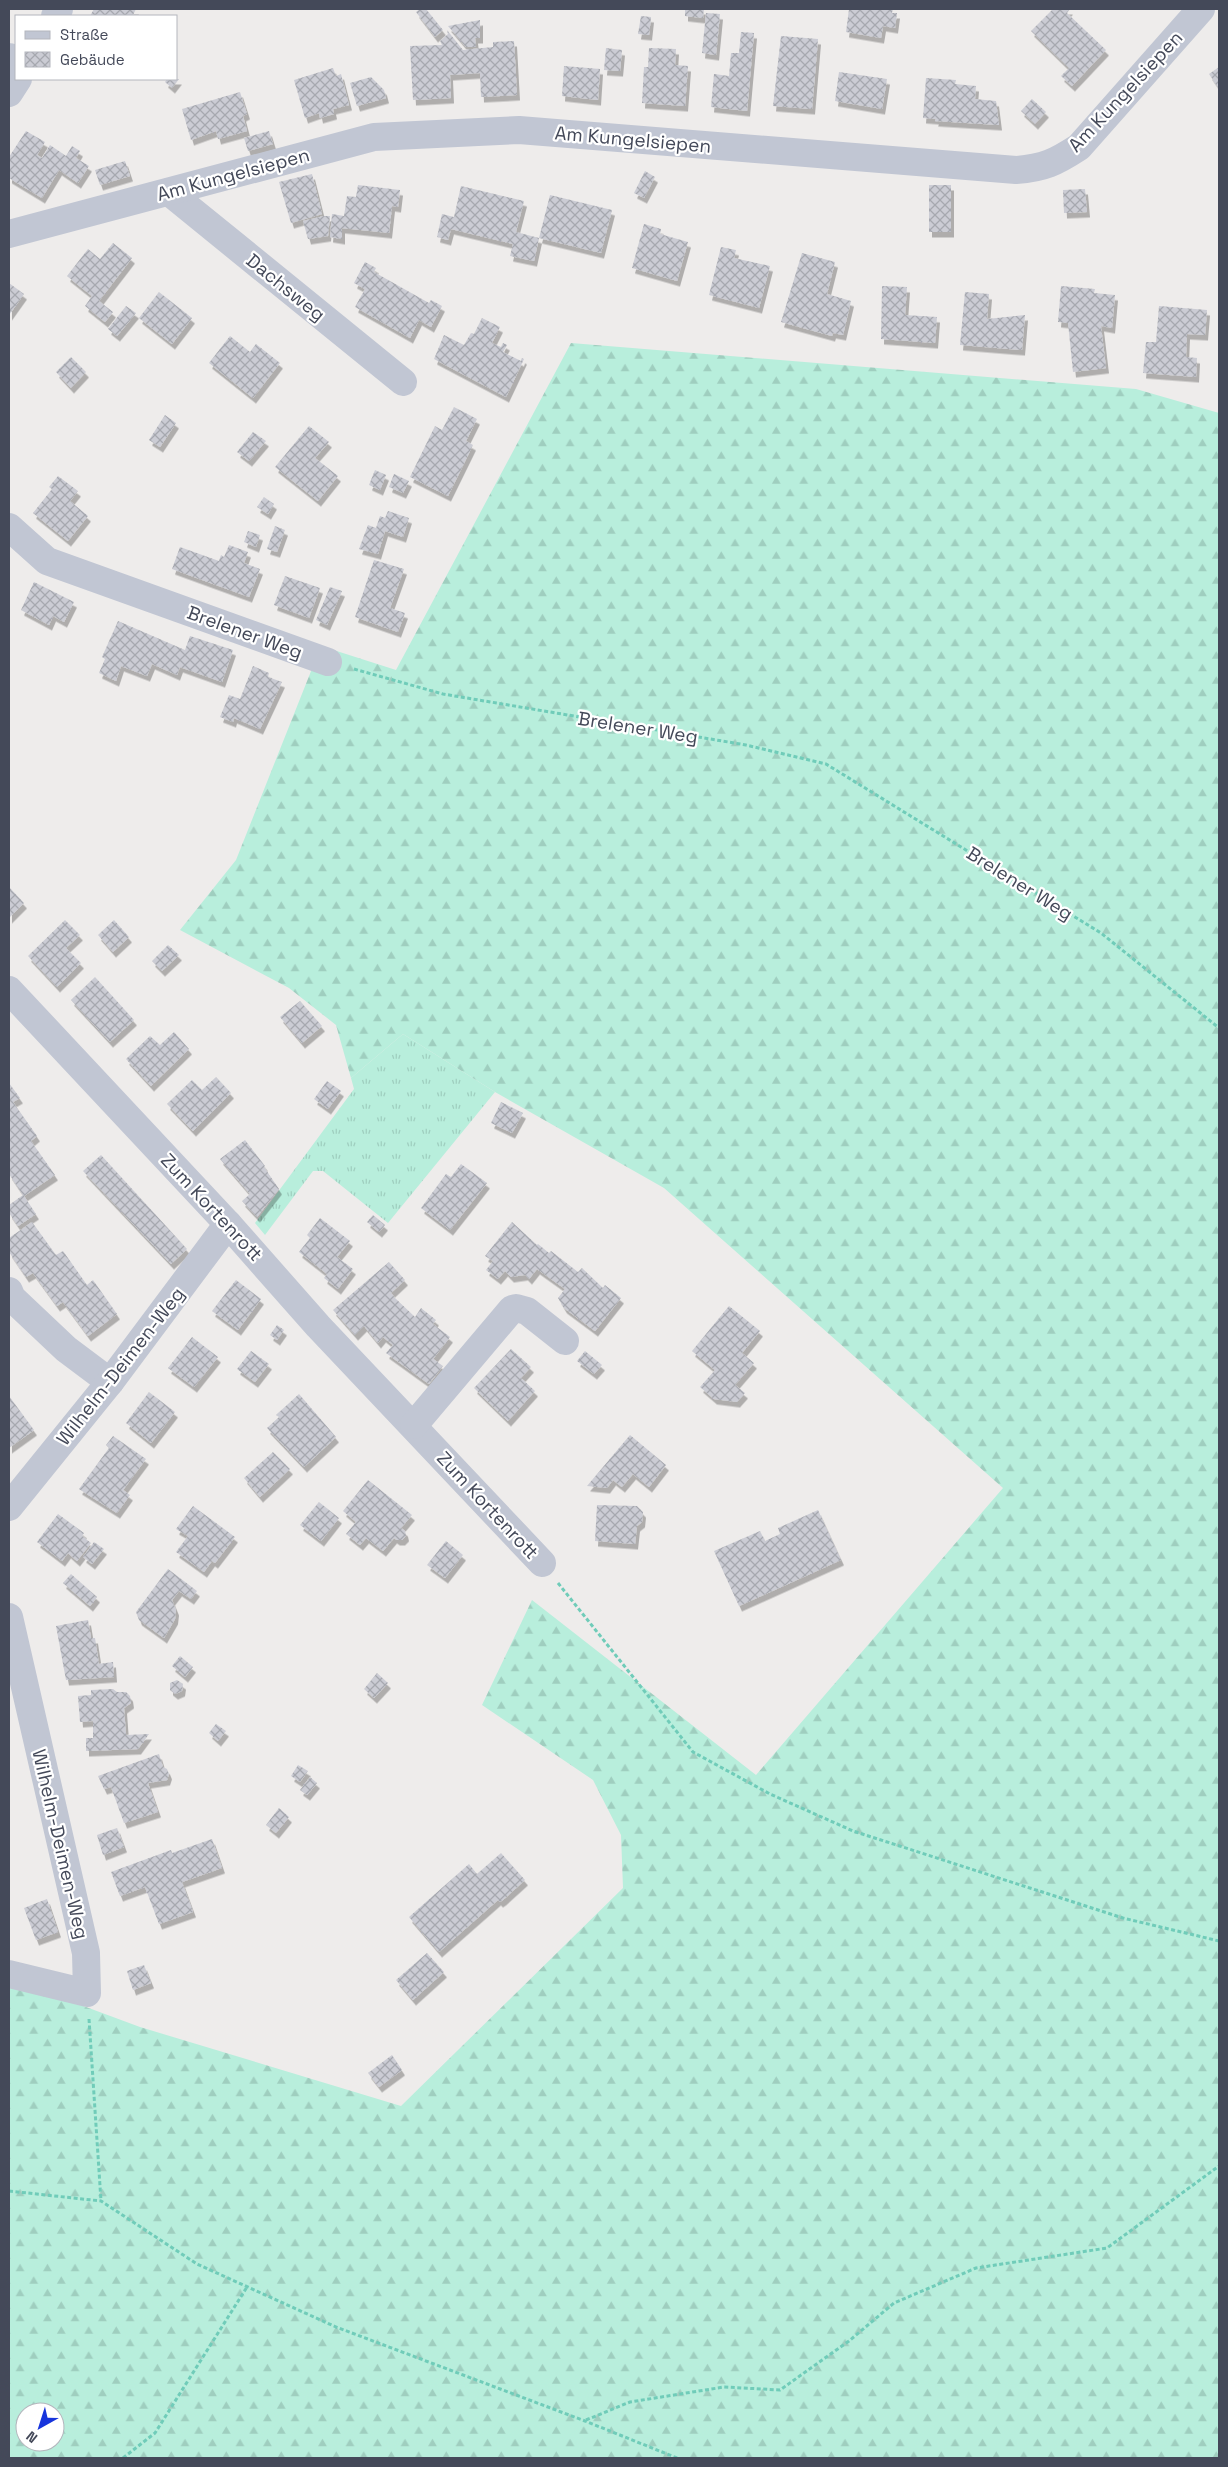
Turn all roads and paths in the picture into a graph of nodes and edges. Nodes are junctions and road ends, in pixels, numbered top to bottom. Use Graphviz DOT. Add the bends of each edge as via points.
graph roads {
  1 [pos="1201,9"];
  2 [pos="17,80"];
  3 [pos="9,93"];
  4 [pos="169,192"];
  5 [pos="9,234"];
  6 [pos="403,382"];
  7 [pos="9,527"];
  8 [pos="328,662"];
  9 [pos="11,997"];
  10 [pos="1219,1028"];
  11 [pos="228,1224"];
  12 [pos="9,1291"];
  13 [pos="565,1341"];
  14 [pos="110,1382"];
  15 [pos="414,1425"];
  16 [pos="9,1507"];
  17 [pos="542,1563"];
  18 [pos="9,1617"];
  19 [pos="1219,1941"];
  20 [pos="9,1974"];
  21 [pos="87,1993"];
  22 [pos="1219,2166"];
  23 [pos="9,2191"];
  24 [pos="101,2201"];
  25 [pos="247,2287"];
  26 [pos="585,2421"];
  27 [pos="123,2458"];
  28 [pos="677,2458"];
  1 -- 4 [label="street, Am Kungelsiepen" via="1079,147 1055,163 1037,168 1016,170 519,130 374,137"];
  2 -- 3 [label="street"];
  4 -- 5 [label="street, Am Kungelsiepen"];
  4 -- 6 [label="street, Dachsweg"];
  7 -- 8 [label="street, Brelener Weg" via="47,561"];
  8 -- 10 [label="path, Brelener Weg" via="443,694 746,745 826,764 1101,933"];
  9 -- 11 [label="street, Zum Kortenrott"];
  11 -- 14 [label="street, Wilhelm-Deimen-Weg"];
  11 -- 15 [label="street, Zum Kortenrott" via="318,1326"];
  12 -- 14 [label="street" via="12,1298 66,1349"];
  13 -- 15 [label="street" via="527,1311 512,1310"];
  14 -- 16 [label="street, Wilhelm-Deimen-Weg"];
  15 -- 17 [label="street, Zum Kortenrott"];
  17 -- 19 [label="path" via="693,1752 770,1794 853,1831 1123,1918"];
  18 -- 21 [label="street, Wilhelm-Deimen-Weg" via="86,1953"];
  20 -- 21 [label="street"];
  21 -- 24 [label="path"];
  22 -- 26 [label="path" via="1107,2248 976,2268 894,2303 849,2341 780,2390 724,2388 639,2400"];
  23 -- 24 [label="path"];
  24 -- 25 [label="path" via="197,2264"];
  25 -- 26 [label="path" via="336,2328"];
  25 -- 27 [label="path" via="155,2433"];
  26 -- 28 [label="path"];
}
